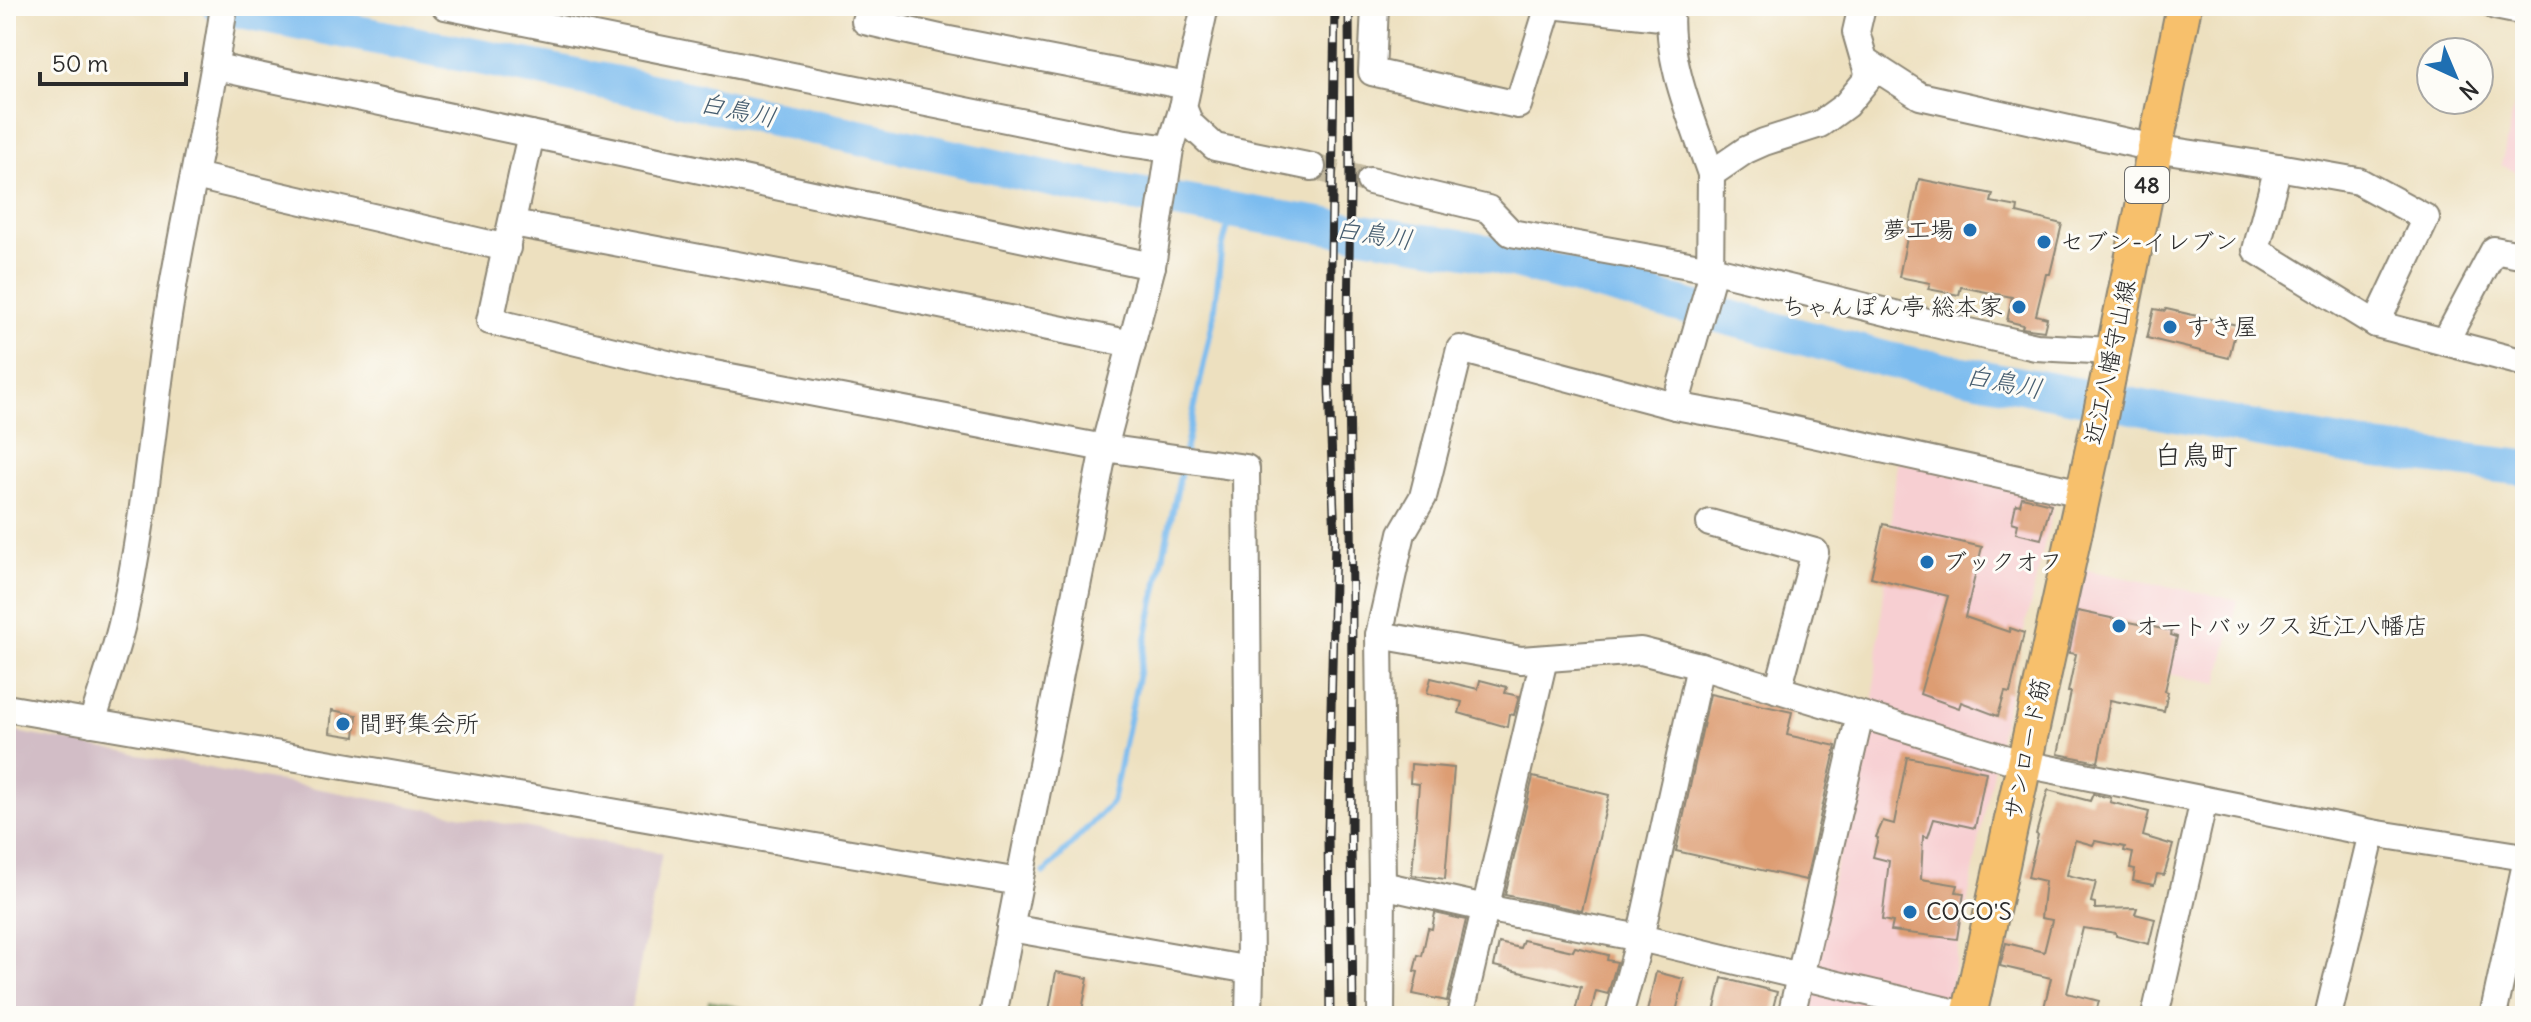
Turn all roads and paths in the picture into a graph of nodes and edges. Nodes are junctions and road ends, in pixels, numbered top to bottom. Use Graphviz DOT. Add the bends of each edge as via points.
graph roads {
  1 [pos="224,6"];
  2 [pos="445,6"];
  3 [pos="1205,6"];
  4 [pos="1375,6"];
  5 [pos="1549,6"];
  6 [pos="1560,6"];
  7 [pos="1838,6"];
  8 [pos="2184,6"];
  9 [pos="2495,6"];
  10 [pos="1671,12"];
  11 [pos="2525,12"];
  12 [pos="1859,19"];
  13 [pos="865,21"];
  14 [pos="1864,60"];
  15 [pos="216,67"];
  16 [pos="1185,96"];
  17 [pos="531,134"];
  18 [pos="2154,148"];
  19 [pos="1170,149"];
  20 [pos="1312,167"];
  21 [pos="2278,167"];
  22 [pos="1711,174"];
  23 [pos="195,176"];
  24 [pos="1370,181"];
  25 [pos="510,236"];
  26 [pos="2525,256"];
  27 [pos="1152,266"];
  28 [pos="1710,275"];
  29 [pos="2376,324"];
  30 [pos="2445,342"];
  31 [pos="1132,344"];
  32 [pos="2111,357"];
  33 [pos="2525,363"];
  34 [pos="1675,406"];
  35 [pos="1104,448"];
  36 [pos="2083,488"];
  37 [pos="1710,523"];
  38 [pos="1379,635"];
  39 [pos="1544,659"];
  40 [pos="1700,666"];
  41 [pos="1778,690"];
  42 [pos="6,708"];
  43 [pos="1860,715"];
  44 [pos="92,723"];
  45 [pos="2024,764"];
  46 [pos="2204,800"];
  47 [pos="2372,833"];
  48 [pos="2525,857"];
  49 [pos="2525,868"];
  50 [pos="1019,882"];
  51 [pos="1382,885"];
  52 [pos="1485,908"];
  53 [pos="1010,928"];
  54 [pos="1640,938"];
  55 [pos="1250,970"];
  56 [pos="1801,977"];
  57 [pos="993,1016"];
  58 [pos="1249,1016"];
  59 [pos="1381,1016"];
  60 [pos="1460,1016"];
  61 [pos="1619,1016"];
  62 [pos="1791,1016"];
  63 [pos="1969,1016"];
  64 [pos="2155,1016"];
  65 [pos="2328,1016"];
  66 [pos="2493,1016"];
  1 -- 15 [label="street"];
  2 -- 19 [label="street"];
  3 -- 16 [label="street"];
  4 -- 5 [label="street" via="1372,72 1518,105"];
  6 -- 10 [label="street"];
  7 -- 12 [label="street"];
  8 -- 18 [label="main road, 近江八幡守山線 / 48"];
  9 -- 11 [label="street"];
  10 -- 22 [label="street" via="1679,83"];
  12 -- 14 [label="street"];
  13 -- 16 [label="street"];
  14 -- 18 [label="street" via="1920,96"];
  14 -- 22 [label="street" via="1869,77 1846,105 1820,124 1746,150"];
  15 -- 17 [label="street"];
  15 -- 23 [label="street"];
  16 -- 19 [label="street"];
  16 -- 20 [label="street" via="1190,124 1215,147"];
  17 -- 25 [label="street"];
  17 -- 27 [label="street"];
  18 -- 21 [label="street"];
  18 -- 32 [label="main road, 近江八幡守山線 / 48"];
  19 -- 27 [label="street"];
  21 -- 29 [label="street" via="2256,250"];
  21 -- 29 [label="street" via="2358,181 2426,218"];
  22 -- 28 [label="street"];
  23 -- 25 [label="street"];
  23 -- 44 [label="street" via="166,327 134,565"];
  24 -- 28 [label="street" via="1488,209 1511,233"];
  25 -- 31 [label="street" via="822,281"];
  25 -- 35 [label="street" via="490,321 688,369"];
  26 -- 30 [label="street" via="2494,250"];
  27 -- 31 [label="street"];
  28 -- 32 [label="street" via="2036,347"];
  28 -- 34 [label="street"];
  29 -- 30 [label="street"];
  30 -- 33 [label="street"];
  31 -- 35 [label="street"];
  32 -- 36 [label="main road, 近江八幡守山線 / 48"];
  34 -- 36 [label="street"];
  34 -- 38 [label="street" via="1460,349 1423,497 1402,533"];
  35 -- 50 [label="street"];
  35 -- 55 [label="street" via="1246,468"];
  36 -- 45 [label="main road, サンロード筋 / 48"];
  37 -- 41 [label="street" via="1815,552"];
  38 -- 39 [label="street" via="1521,660"];
  38 -- 51 [label="street"];
  39 -- 40 [label="street" via="1641,651"];
  39 -- 52 [label="street"];
  40 -- 41 [label="street"];
  40 -- 54 [label="street"];
  41 -- 43 [label="street"];
  42 -- 44 [label="street"];
  43 -- 45 [label="street"];
  43 -- 56 [label="street"];
  44 -- 50 [label="street"];
  45 -- 46 [label="street"];
  45 -- 63 [label="main road, サンロード筋 / 48"];
  46 -- 47 [label="street"];
  46 -- 64 [label="street"];
  47 -- 48 [label="street"];
  47 -- 65 [label="street"];
  49 -- 66 [label="street"];
  50 -- 53 [label="street"];
  51 -- 52 [label="street"];
  51 -- 59 [label="street"];
  52 -- 54 [label="street"];
  52 -- 60 [label="street"];
  53 -- 55 [label="street"];
  53 -- 57 [label="street"];
  54 -- 56 [label="street"];
  54 -- 61 [label="street"];
  55 -- 58 [label="street"];
  56 -- 62 [label="street"];
  56 -- 63 [label="street"];
}
